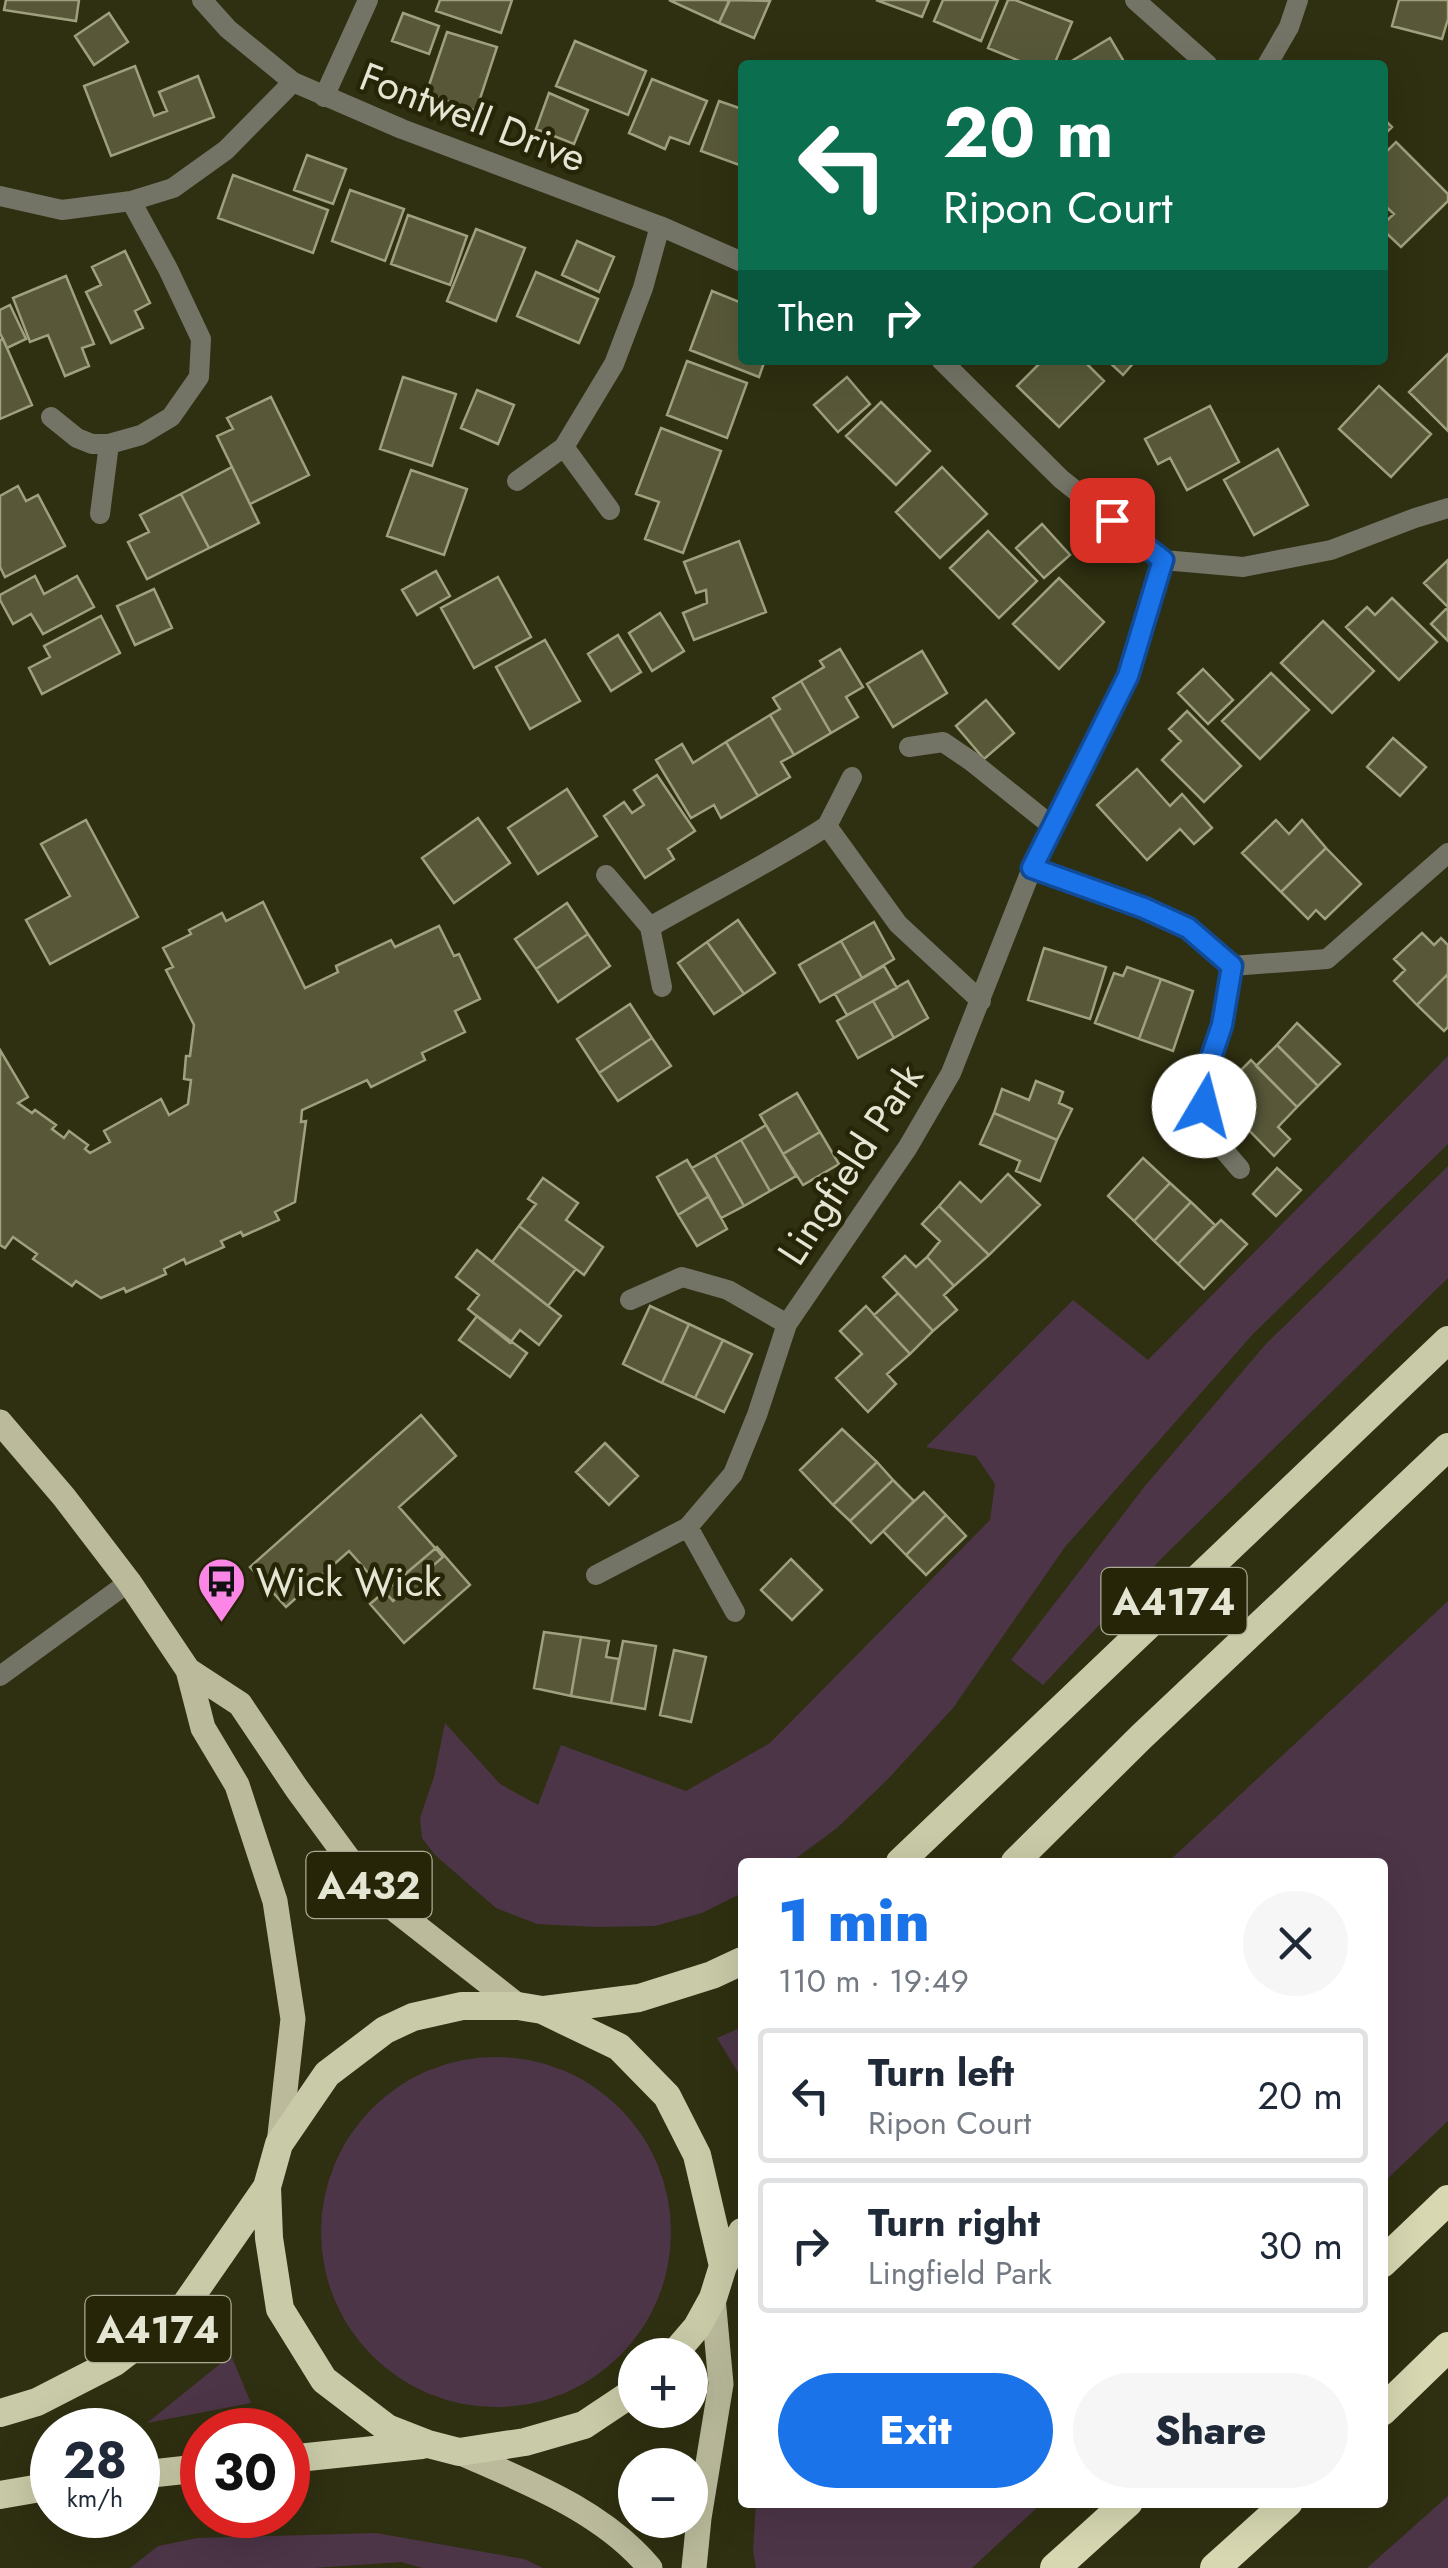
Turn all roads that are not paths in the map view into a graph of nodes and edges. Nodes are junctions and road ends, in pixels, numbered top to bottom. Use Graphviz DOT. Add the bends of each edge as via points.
graph roads {
  1 [pos="202,0"];
  2 [pos="368,0"];
  3 [pos="1135,0"];
  4 [pos="1298,0"];
  5 [pos="1202,60"];
  6 [pos="1270,60"];
  7 [pos="293,82"];
  8 [pos="324,97"];
  9 [pos="0,196"];
  10 [pos="131,200"];
  11 [pos="660,226"];
  12 [pos="738,260"];
  13 [pos="947,365"];
  14 [pos="51,417"];
  15 [pos="109,444"];
  16 [pos="564,447"];
  17 [pos="517,481"];
  18 [pos="1448,508"];
  19 [pos="610,510"];
  20 [pos="100,514"];
  21 [pos="1163,560"];
  22 [pos="909,747"];
  23 [pos="852,777"];
  24 [pos="828,826"];
  25 [pos="1052,826"];
  26 [pos="1447,856"];
  27 [pos="1032,868"];
  28 [pos="606,875"];
  29 [pos="650,926"];
  30 [pos="1232,966"];
  31 [pos="662,986"];
  32 [pos="981,1002"];
  33 [pos="1240,1169"];
  34 [pos="630,1300"];
  35 [pos="787,1324"];
  36 [pos="1448,1340"];
  37 [pos="0,1422"];
  38 [pos="1448,1447"];
  39 [pos="688,1527"];
  40 [pos="596,1575"];
  41 [pos="128,1582"];
  42 [pos="735,1612"];
  43 [pos="188,1670"];
  44 [pos="0,1676"];
  45 [pos="904,1858"];
  46 [pos="1018,1858"];
  47 [pos="738,1962"];
  48 [pos="530,2008"];
  49 [pos="279,2144"];
  50 [pos="267,2187"];
  51 [pos="1448,2200"];
  52 [pos="738,2239"];
  53 [pos="1388,2257"];
  54 [pos="723,2266"];
  55 [pos="713,2298"];
  56 [pos="688,2338"];
  57 [pos="1448,2347"];
  58 [pos="618,2403"];
  59 [pos="1388,2406"];
  60 [pos="0,2414"];
  61 [pos="428,2444"];
  62 [pos="459,2452"];
  63 [pos="310,2457"];
  64 [pos="30,2490"];
  65 [pos="0,2495"];
  66 [pos="1121,2508"];
  67 [pos="1281,2508"];
  68 [pos="650,2568"];
  69 [pos="694,2568"];
  70 [pos="1055,2568"];
  71 [pos="1215,2568"];
  1 -- 7 [label="street, Fontwell Drive"];
  2 -- 8 [label="street"];
  3 -- 5 [label="street"];
  4 -- 6 [label="street"];
  7 -- 8 [label="street, Fontwell Drive"];
  7 -- 10 [label="street" via="226,150 174,188"];
  8 -- 11 [label="street, Fontwell Drive"];
  9 -- 10 [label="street" via="62,210"];
  10 -- 15 [label="street" via="201,339 198,377 171,418"];
  11 -- 12 [label="street, Fontwell Drive"];
  11 -- 16 [label="street" via="614,364"];
  13 -- 21 [label="street" via="1061,480"];
  14 -- 15 [label="street" via="78,438"];
  15 -- 20 [label="street"];
  16 -- 17 [label="street"];
  16 -- 19 [label="street"];
  18 -- 21 [label="street" via="1331,550 1243,567"];
  21 -- 25 [label="street, Lingfield Park" via="1128,676"];
  22 -- 25 [label="street" via="944,742"];
  23 -- 24 [label="street"];
  24 -- 29 [label="street"];
  24 -- 32 [label="street" via="898,924"];
  25 -- 27 [label="street, Lingfield Park"];
  26 -- 30 [label="street" via="1327,958"];
  27 -- 30 [label="street" via="1188,928"];
  27 -- 32 [label="street, Lingfield Park"];
  28 -- 29 [label="street"];
  29 -- 31 [label="street"];
  30 -- 33 [label="street" via="1202,1084 1206,1129"];
  32 -- 35 [label="street, Lingfield Park" via="951,1073 908,1147"];
  34 -- 35 [label="street" via="682,1277 728,1290"];
  35 -- 39 [label="street, Lingfield Park" via="733,1474"];
  36 -- 45 [label="highway, A4174"];
  37 -- 41 [label="main road, A432"];
  38 -- 46 [label="highway, A4174"];
  39 -- 40 [label="street, Lingfield Park"];
  39 -- 42 [label="street"];
  41 -- 43 [label="main road, A432"];
  41 -- 44 [label="street"];
  43 -- 48 [label="main road, A432" via="240,1704 366,1883"];
  43 -- 49 [label="main road, A432" via="202,1728 237,1785 276,1901 292,2020"];
  47 -- 48 [label="highway" via="639,1998"];
  48 -- 49 [label="highway" via="462,2006 385,2030 327,2074"];
  48 -- 54 [label="highway" via="620,2047 667,2096 696,2155"];
  49 -- 50 [label="highway"];
  50 -- 60 [label="highway, A4174" via="181,2312 115,2362"];
  50 -- 61 [label="highway" via="280,2309 324,2380 387,2428"];
  51 -- 53 [label="highway"];
  52 -- 54 [label="highway"];
  54 -- 55 [label="highway"];
  55 -- 56 [label="highway"];
  55 -- 69 [label="main road" via="721,2384"];
  57 -- 59 [label="highway"];
  58 -- 62 [label="highway" via="584,2426"];
  61 -- 62 [label="highway"];
  61 -- 63 [label="highway"];
  62 -- 68 [label="main road" via="545,2490 610,2529"];
  64 -- 65 [label="highway"];
  66 -- 70 [label="highway"];
  67 -- 71 [label="highway"];
}
